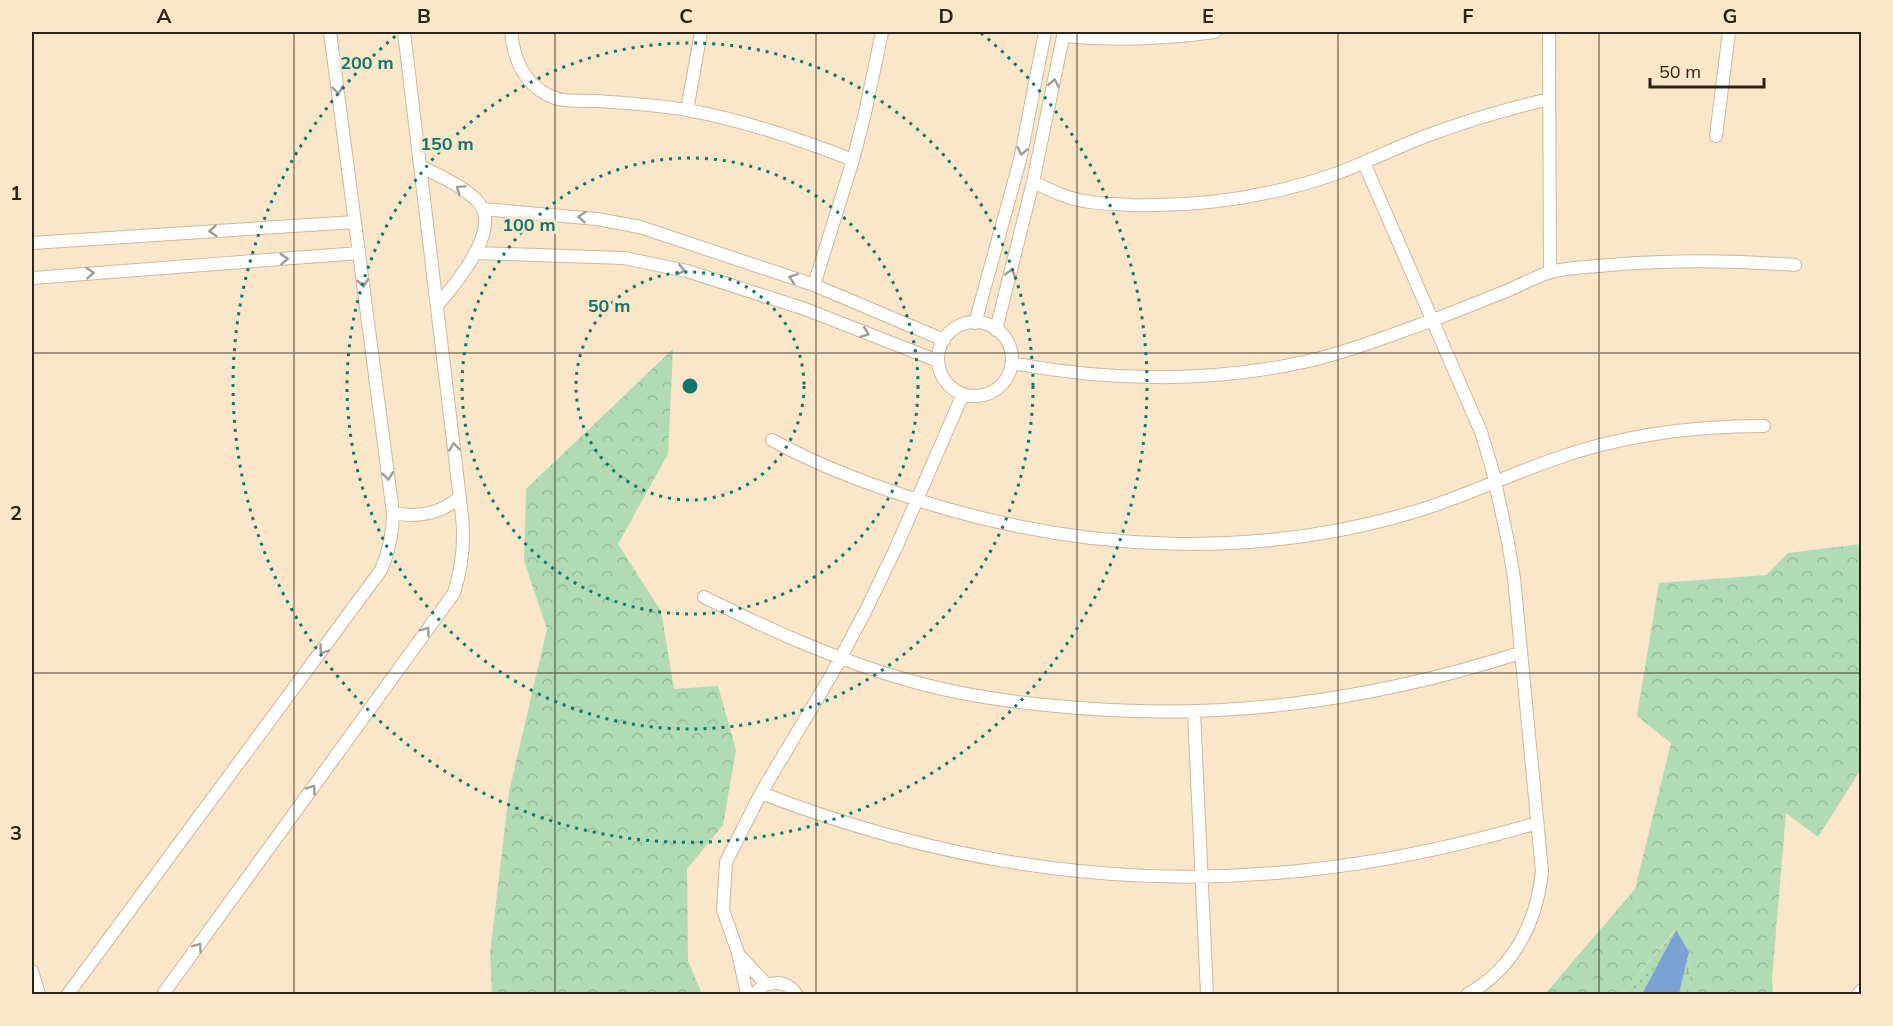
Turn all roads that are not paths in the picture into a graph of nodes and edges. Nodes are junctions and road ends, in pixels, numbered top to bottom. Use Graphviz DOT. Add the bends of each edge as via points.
graph roads {
  1 [pos="330,32"];
  2 [pos="404,32"];
  3 [pos="511,32"];
  4 [pos="701,32"];
  5 [pos="882,32"];
  6 [pos="1045,32"];
  7 [pos="1215,32"];
  8 [pos="1549,32"];
  9 [pos="1729,32"];
  10 [pos="1064,34"];
  11 [pos="1549,99"];
  12 [pos="687,110"];
  13 [pos="1716,136"];
  14 [pos="853,160"];
  15 [pos="1364,163"];
  16 [pos="420,166"];
  17 [pos="1033,182"];
  18 [pos="483,209"];
  19 [pos="355,222"];
  20 [pos="32,243"];
  21 [pos="359,253"];
  22 [pos="475,253"];
  23 [pos="1794,265"];
  24 [pos="1550,272"];
  25 [pos="32,278"];
  26 [pos="814,285"];
  27 [pos="437,306"];
  28 [pos="1432,320"];
  29 [pos="975,323"];
  30 [pos="996,330"];
  31 [pos="944,340"];
  32 [pos="938,361"];
  33 [pos="1012,363"];
  34 [pos="963,394"];
  35 [pos="1764,426"];
  36 [pos="772,440"];
  37 [pos="1495,483"];
  38 [pos="460,498"];
  39 [pos="918,500"];
  40 [pos="393,513"];
  41 [pos="704,597"];
  42 [pos="1520,653"];
  43 [pos="840,658"];
  44 [pos="1194,712"];
  45 [pos="761,793"];
  46 [pos="1537,823"];
  47 [pos="1203,877"];
  48 [pos="738,953"];
  49 [pos="32,971"];
  50 [pos="766,984"];
  51 [pos="1862,990"];
  52 [pos="39,994"];
  53 [pos="68,994"];
  54 [pos="163,994"];
  55 [pos="747,994"];
  56 [pos="754,994"];
  57 [pos="796,994"];
  58 [pos="1207,994"];
  59 [pos="1468,994"];
  60 [pos="1858,994"];
  1 -- 19 [label="street, one-way"];
  2 -- 16 [label="street"];
  3 -- 12 [label="street" via="513,51 522,72 534,85 560,100"];
  4 -- 12 [label="street"];
  5 -- 14 [label="street"];
  6 -- 29 [label="street, one-way" via="1020,160"];
  7 -- 10 [label="street" via="1119,40"];
  8 -- 11 [label="street"];
  9 -- 13 [label="street"];
  17 -- 10 [label="street, one-way"];
  11 -- 15 [label="street" via="1439,131"];
  11 -- 24 [label="street"];
  12 -- 14 [label="street" via="775,132"];
  14 -- 26 [label="street"];
  15 -- 17 [label="street" via="1272,192 1177,205 1085,201"];
  15 -- 28 [label="street"];
  18 -- 16 [label="street, one-way" via="479,202"];
  16 -- 27 [label="street"];
  30 -- 17 [label="street, one-way"];
  18 -- 22 [label="street" via="484,228"];
  26 -- 18 [label="street, one-way" via="640,227 597,219"];
  19 -- 20 [label="street, one-way"];
  19 -- 21 [label="street"];
  25 -- 21 [label="street, one-way"];
  21 -- 40 [label="street, one-way"];
  22 -- 27 [label="street"];
  22 -- 32 [label="street, one-way" via="624,258 687,271 805,309"];
  23 -- 24 [label="street" via="1674,261"];
  24 -- 28 [label="street"];
  26 -- 31 [label="street"];
  38 -- 27 [label="street, one-way"];
  28 -- 33 [label="street" via="1306,362 1240,372 1107,376"];
  28 -- 37 [label="street" via="1481,432"];
  29 -- 30 [label="street"];
  29 -- 31 [label="street" via="960,326"];
  30 -- 33 [label="street" via="1008,342"];
  31 -- 32 [label="street"];
  32 -- 34 [label="street" via="946,381"];
  33 -- 34 [label="street" via="1009,374 995,390 985,395"];
  34 -- 39 [label="street"];
  35 -- 37 [label="street" via="1641,435 1552,459"];
  36 -- 39 [label="street" via="850,477"];
  37 -- 39 [label="street" via="1374,522 1291,538 1207,544 1122,542 1039,532"];
  37 -- 42 [label="street" via="1514,578"];
  38 -- 40 [label="street" via="434,513"];
  54 -- 38 [label="street, one-way" via="454,593 464,543"];
  39 -- 43 [label="street"];
  40 -- 53 [label="street, one-way" via="391,541 381,570"];
  41 -- 43 [label="street"];
  42 -- 44 [label="street" via="1375,692 1275,707"];
  42 -- 46 [label="street"];
  43 -- 44 [label="street" via="918,683 996,699 1115,711"];
  43 -- 45 [label="street"];
  44 -- 47 [label="street"];
  45 -- 47 [label="street" via="855,827 953,852 1052,869"];
  45 -- 48 [label="street" via="726,862 723,910"];
  46 -- 47 [label="street" via="1444,849 1358,864 1300,872"];
  46 -- 59 [label="street" via="1542,871 1532,920 1506,963"];
  47 -- 58 [label="street"];
  48 -- 50 [label="street"];
  48 -- 55 [label="street"];
  49 -- 52 [label="street"];
  50 -- 56 [label="street"];
  50 -- 57 [label="street" via="786,985"];
  51 -- 60 [label="street"];
}
